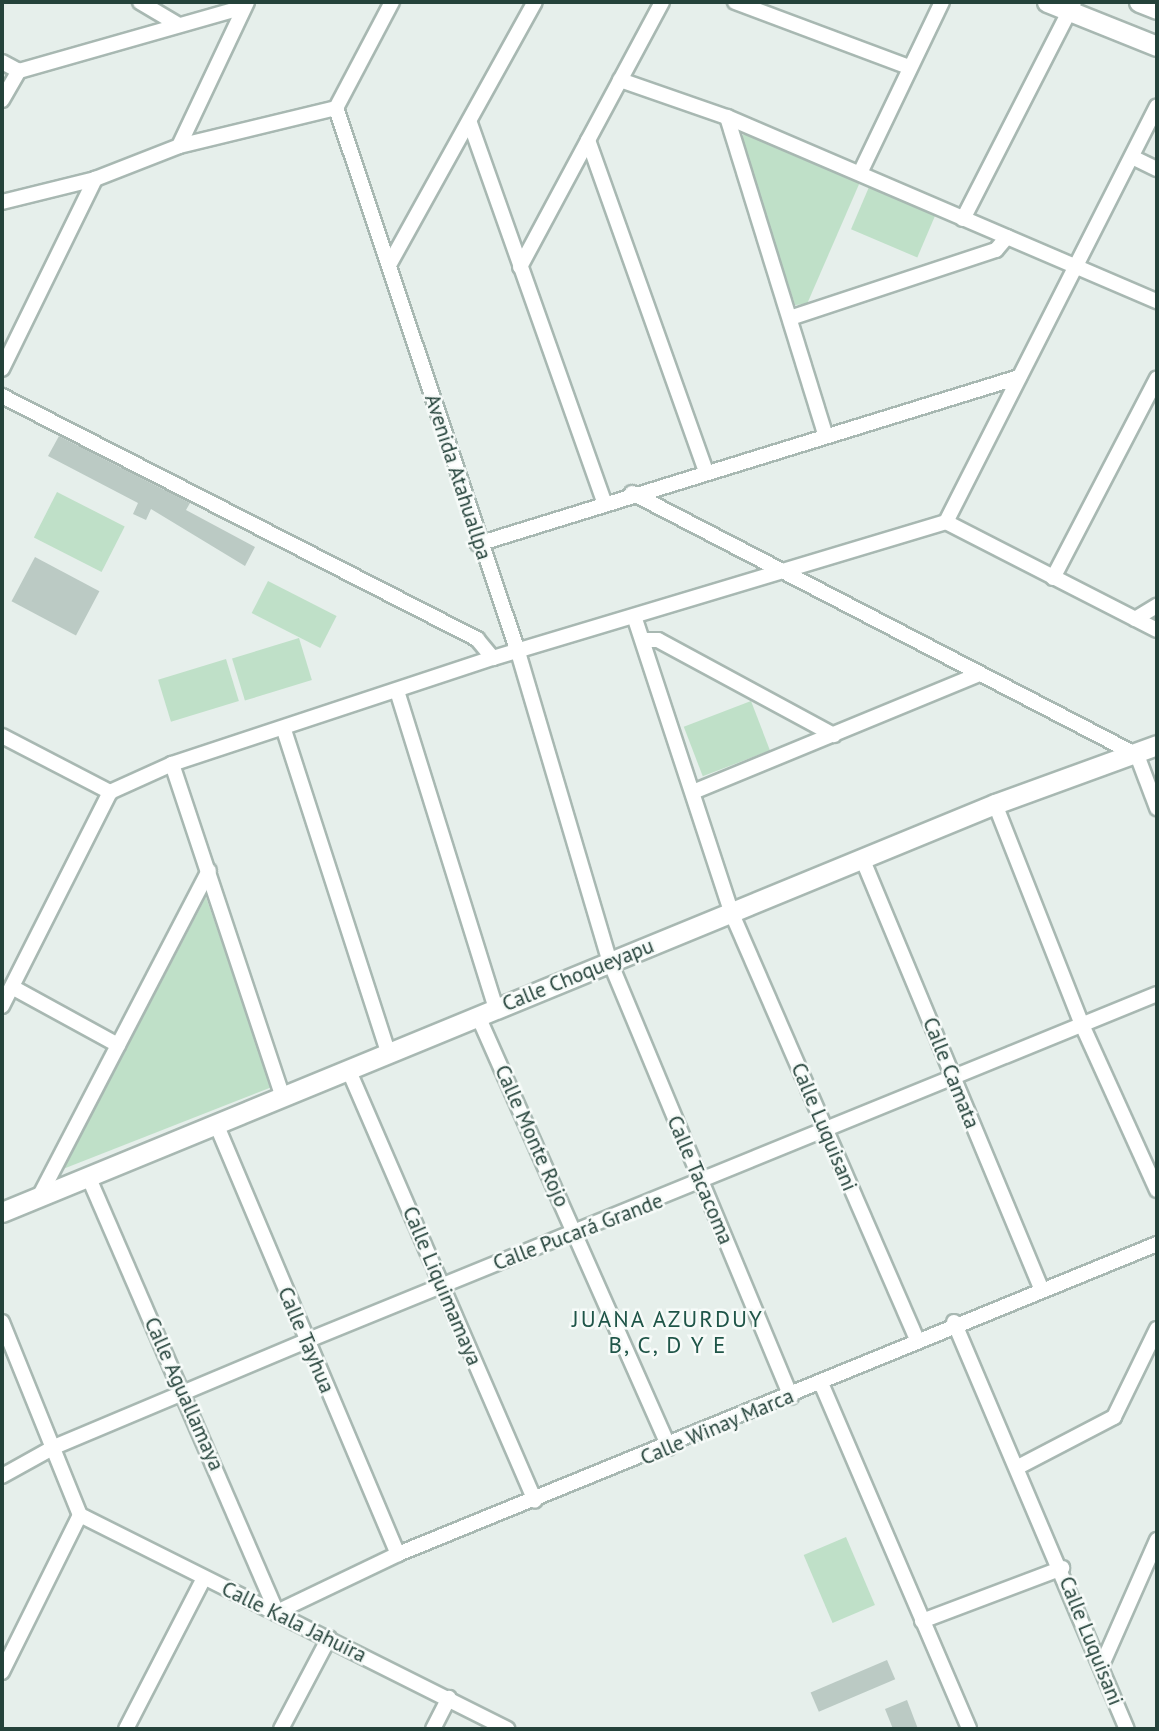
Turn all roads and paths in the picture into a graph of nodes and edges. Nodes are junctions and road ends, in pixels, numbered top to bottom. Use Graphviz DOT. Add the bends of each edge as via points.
graph roads {
  1 [pos="140,2"];
  2 [pos="392,2"];
  3 [pos="535,2"];
  4 [pos="662,2"];
  5 [pos="735,2"];
  6 [pos="942,2"];
  7 [pos="1047,2"];
  8 [pos="1139,2"];
  9 [pos="246,5"];
  10 [pos="1072,7"];
  11 [pos="1157,9"];
  12 [pos="177,24"];
  13 [pos="1157,46"];
  14 [pos="2,62"];
  15 [pos="909,68"];
  16 [pos="19,71"];
  17 [pos="620,80"];
  18 [pos="2,100"];
  19 [pos="1157,106"];
  20 [pos="336,108"];
  21 [pos="727,117"];
  22 [pos="470,123"];
  23 [pos="588,140"];
  24 [pos="179,146"];
  25 [pos="1132,157"];
  26 [pos="1157,169"];
  27 [pos="860,173"];
  28 [pos="95,179"];
  29 [pos="2,202"];
  30 [pos="963,219"];
  31 [pos="1007,237"];
  32 [pos="389,265"];
  33 [pos="1076,265"];
  34 [pos="520,267"];
  35 [pos="1157,302"];
  36 [pos="790,318"];
  37 [pos="2,369"];
  38 [pos="1019,377"];
  39 [pos="1157,378"];
  40 [pos="2,396"];
  41 [pos="825,433"];
  42 [pos="705,469"];
  43 [pos="632,493"];
  44 [pos="605,504"];
  45 [pos="946,522"];
  46 [pos="478,544"];
  47 [pos="775,572"];
  48 [pos="1053,578"];
  49 [pos="1157,606"];
  50 [pos="635,619"];
  51 [pos="1135,620"];
  52 [pos="1157,631"];
  53 [pos="643,640"];
  54 [pos="518,652"];
  55 [pos="493,658"];
  56 [pos="979,674"];
  57 [pos="398,694"];
  58 [pos="284,730"];
  59 [pos="834,735"];
  60 [pos="4,741"];
  61 [pos="1157,746"];
  62 [pos="1137,755"];
  63 [pos="172,764"];
  64 [pos="110,792"];
  65 [pos="692,792"];
  66 [pos="995,804"];
  67 [pos="1157,808"];
  68 [pos="862,858"];
  69 [pos="209,871"];
  70 [pos="732,914"];
  71 [pos="610,962"];
  72 [pos="12,986"];
  73 [pos="1157,994"];
  74 [pos="2,1006"];
  75 [pos="487,1012"];
  76 [pos="1083,1027"];
  77 [pos="118,1045"];
  78 [pos="389,1055"];
  79 [pos="349,1071"];
  80 [pos="954,1081"];
  81 [pos="283,1097"];
  82 [pos="217,1126"];
  83 [pos="825,1129"];
  84 [pos="88,1176"];
  85 [pos="701,1184"];
  86 [pos="1157,1191"];
  87 [pos="37,1199"];
  88 [pos="2,1213"];
  89 [pos="575,1233"];
  90 [pos="1157,1244"];
  91 [pos="441,1286"];
  92 [pos="1041,1288"];
  93 [pos="2,1322"];
  94 [pos="954,1322"];
  95 [pos="1157,1329"];
  96 [pos="917,1339"];
  97 [pos="306,1341"];
  98 [pos="821,1383"];
  99 [pos="185,1394"];
  100 [pos="791,1396"];
  101 [pos="54,1447"];
  102 [pos="669,1448"];
  103 [pos="1020,1466"];
  104 [pos="2,1476"];
  105 [pos="535,1500"];
  106 [pos="80,1515"];
  107 [pos="1157,1540"];
  108 [pos="398,1554"];
  109 [pos="1062,1568"];
  110 [pos="204,1578"];
  111 [pos="277,1612"];
  112 [pos="922,1621"];
  113 [pos="329,1638"];
  114 [pos="1101,1667"];
  115 [pos="2,1672"];
  116 [pos="449,1698"];
  117 [pos="126,1729"];
  118 [pos="281,1729"];
  119 [pos="433,1729"];
  120 [pos="507,1729"];
  121 [pos="969,1729"];
  122 [pos="1127,1729"];
  1 -- 12 [label="street"];
  2 -- 20 [label="street"];
  3 -- 22 [label="street"];
  4 -- 17 [label="street"];
  5 -- 15 [label="street"];
  6 -- 15 [label="street"];
  7 -- 10 [label="street"];
  8 -- 11 [label="street"];
  9 -- 12 [label="street"];
  9 -- 24 [label="street"];
  10 -- 13 [label="street"];
  10 -- 30 [label="street"];
  12 -- 16 [label="street"];
  14 -- 16 [label="street"];
  15 -- 27 [label="street"];
  16 -- 18 [label="street"];
  17 -- 21 [label="street"];
  17 -- 23 [label="street"];
  19 -- 25 [label="street"];
  20 -- 24 [label="street"];
  20 -- 32 [label="street, Avenida Atahuallpa"];
  21 -- 27 [label="street"];
  21 -- 36 [label="street"];
  22 -- 32 [label="street"];
  22 -- 34 [label="street"];
  23 -- 34 [label="street"];
  23 -- 42 [label="street"];
  24 -- 28 [label="street"];
  25 -- 26 [label="street"];
  25 -- 33 [label="street"];
  27 -- 30 [label="street"];
  28 -- 29 [label="street"];
  28 -- 37 [label="street"];
  30 -- 31 [label="street"];
  31 -- 33 [label="street"];
  31 -- 36 [label="street" via="996,250"];
  32 -- 46 [label="street, Avenida Atahuallpa"];
  33 -- 35 [label="street"];
  33 -- 38 [label="street"];
  34 -- 44 [label="street"];
  36 -- 41 [label="street"];
  38 -- 41 [label="street"];
  38 -- 45 [label="street"];
  39 -- 48 [label="street"];
  40 -- 55 [label="street" via="477,639"];
  41 -- 42 [label="street"];
  42 -- 43 [label="street"];
  43 -- 44 [label="street"];
  43 -- 47 [label="street"];
  44 -- 46 [label="street"];
  45 -- 47 [label="street"];
  45 -- 48 [label="street"];
  46 -- 54 [label="street, Avenida Atahuallpa"];
  47 -- 50 [label="street"];
  47 -- 56 [label="street"];
  48 -- 51 [label="street"];
  49 -- 51 [label="street"];
  50 -- 53 [label="street, Calle Luquisani"];
  50 -- 54 [label="street"];
  51 -- 52 [label="street"];
  53 -- 59 [label="street" via="658,640"];
  53 -- 65 [label="street, Calle Luquisani"];
  54 -- 55 [label="street"];
  54 -- 71 [label="street, Avenida Atahuallpa"];
  55 -- 57 [label="street"];
  56 -- 59 [label="street"];
  56 -- 62 [label="street"];
  57 -- 58 [label="street"];
  57 -- 75 [label="street, Calle Monte Rojo"];
  58 -- 63 [label="street"];
  58 -- 78 [label="street"];
  59 -- 65 [label="street"];
  60 -- 64 [label="street"];
  61 -- 62 [label="street, Calle Choqueyapu"];
  62 -- 66 [label="street, Calle Choqueyapu"];
  62 -- 67 [label="street"];
  63 -- 64 [label="street"];
  63 -- 69 [label="street"];
  64 -- 72 [label="street"];
  65 -- 70 [label="street, Calle Luquisani"];
  66 -- 68 [label="street, Calle Choqueyapu"];
  66 -- 76 [label="street"];
  68 -- 70 [label="street, Calle Choqueyapu"];
  68 -- 80 [label="street, Calle Camata"];
  69 -- 77 [label="street"];
  69 -- 81 [label="street"];
  70 -- 71 [label="street, Calle Choqueyapu"];
  70 -- 83 [label="street, Calle Luquisani"];
  71 -- 75 [label="street, Calle Choqueyapu"];
  71 -- 85 [label="street, Calle Tacacoma"];
  72 -- 74 [label="street"];
  72 -- 77 [label="street"];
  73 -- 76 [label="street, Calle Pucará Grande"];
  75 -- 78 [label="street, Calle Choqueyapu"];
  75 -- 89 [label="street, Calle Monte Rojo"];
  76 -- 80 [label="street, Calle Pucará Grande"];
  76 -- 86 [label="street"];
  77 -- 87 [label="street"];
  78 -- 79 [label="street, Calle Choqueyapu"];
  79 -- 81 [label="street, Calle Choqueyapu"];
  79 -- 91 [label="street, Calle Liquimamaya"];
  80 -- 83 [label="street, Calle Pucará Grande"];
  80 -- 92 [label="street, Calle Camata"];
  81 -- 82 [label="street, Calle Choqueyapu"];
  82 -- 84 [label="street, Calle Choqueyapu"];
  82 -- 97 [label="street, Calle Tayhua"];
  83 -- 85 [label="street, Calle Pucará Grande"];
  83 -- 96 [label="street, Calle Luquisani"];
  84 -- 87 [label="street, Calle Choqueyapu"];
  84 -- 99 [label="street, Calle Aguallamaya"];
  85 -- 89 [label="street, Calle Pucará Grande"];
  85 -- 100 [label="street, Calle Tacacoma"];
  87 -- 88 [label="street, Calle Choqueyapu"];
  89 -- 91 [label="street, Calle Pucará Grande"];
  89 -- 102 [label="street, Calle Monte Rojo"];
  90 -- 92 [label="street, Calle Winay Marca"];
  91 -- 97 [label="street, Calle Pucará Grande"];
  91 -- 105 [label="street, Calle Liquimamaya"];
  92 -- 94 [label="street, Calle Winay Marca"];
  93 -- 101 [label="street"];
  94 -- 96 [label="street, Calle Winay Marca"];
  94 -- 103 [label="street, Calle Luquisani"];
  95 -- 103 [label="street" via="1114,1417"];
  96 -- 98 [label="street, Calle Winay Marca"];
  97 -- 99 [label="street, Calle Pucará Grande"];
  97 -- 108 [label="street, Calle Tayhua"];
  98 -- 100 [label="street, Calle Winay Marca"];
  98 -- 112 [label="street"];
  99 -- 101 [label="street, Calle Pucará Grande"];
  99 -- 111 [label="street, Calle Aguallamaya"];
  100 -- 102 [label="street, Calle Winay Marca"];
  101 -- 104 [label="street, Calle Pucará Grande"];
  101 -- 106 [label="street"];
  102 -- 105 [label="street, Calle Winay Marca"];
  103 -- 109 [label="street, Calle Luquisani"];
  105 -- 108 [label="street, Calle Winay Marca"];
  106 -- 110 [label="street, Calle Kala Jahuira"];
  106 -- 115 [label="street"];
  107 -- 114 [label="street"];
  108 -- 111 [label="street, Calle Winay Marca"];
  109 -- 112 [label="street"];
  109 -- 114 [label="street, Calle Luquisani"];
  110 -- 111 [label="street, Calle Kala Jahuira"];
  110 -- 117 [label="street"];
  111 -- 113 [label="street, Calle Kala Jahuira"];
  112 -- 121 [label="street"];
  113 -- 116 [label="street, Calle Kala Jahuira"];
  113 -- 118 [label="street"];
  114 -- 122 [label="street, Calle Luquisani"];
  116 -- 119 [label="street"];
  116 -- 120 [label="street, Calle Kala Jahuira"];
}
